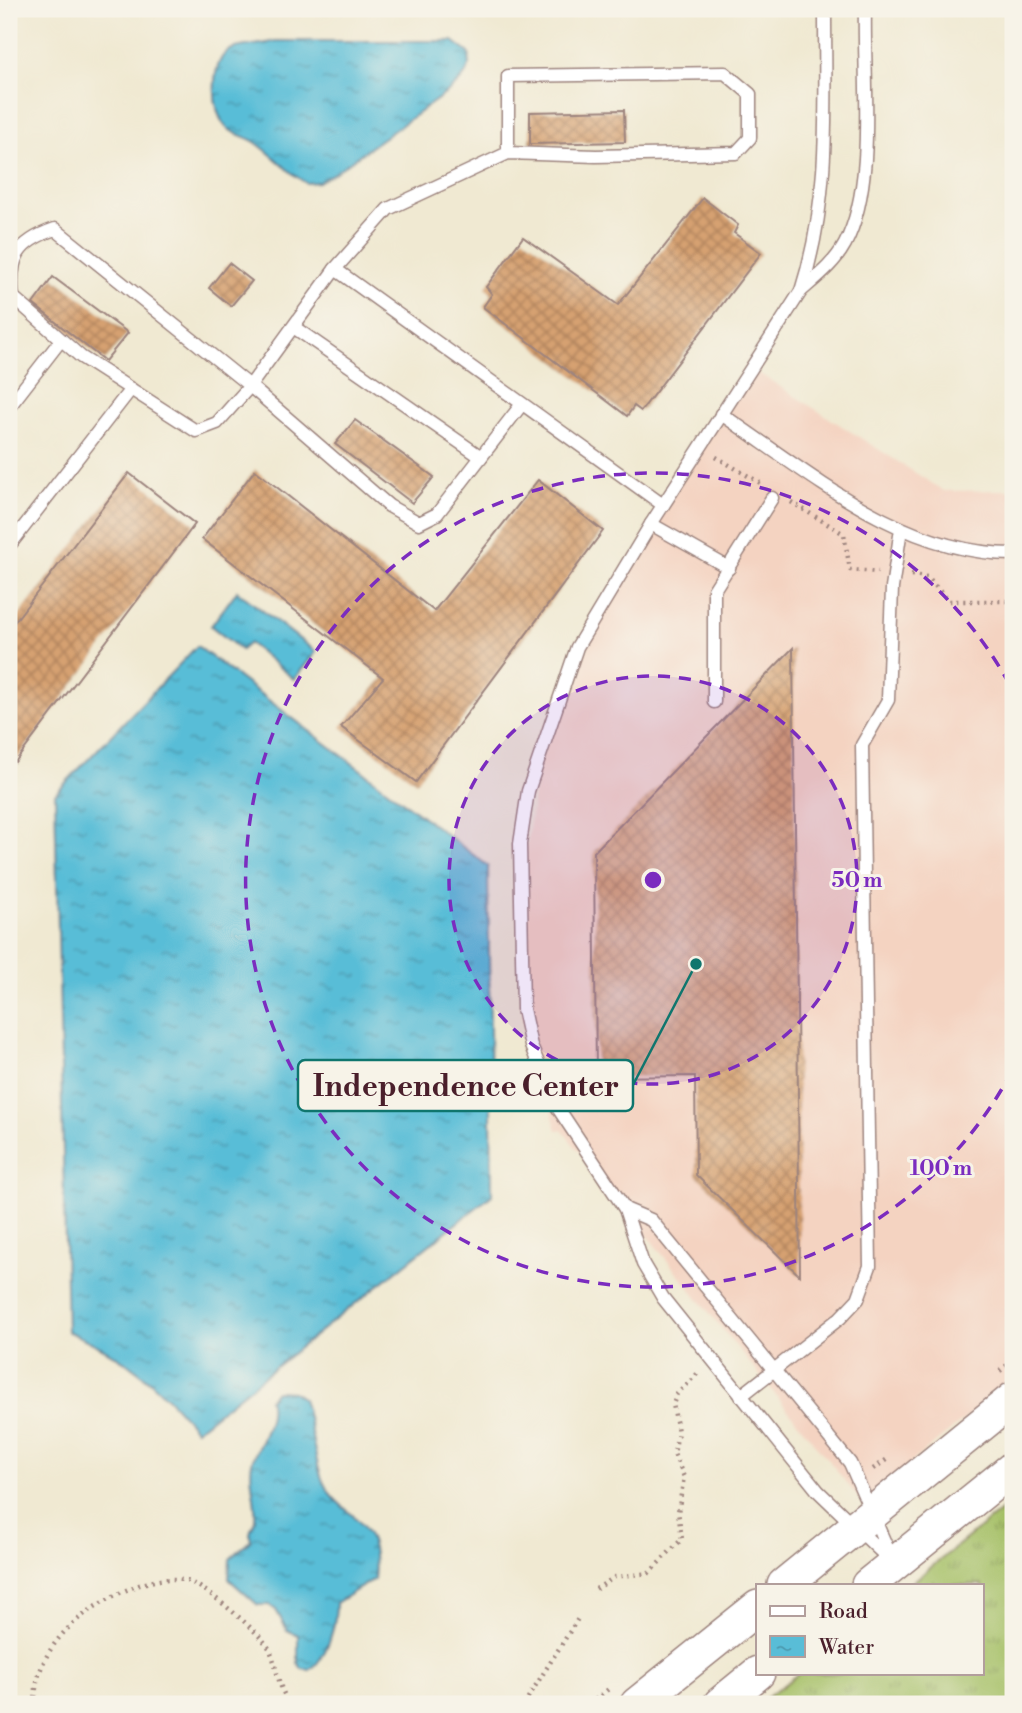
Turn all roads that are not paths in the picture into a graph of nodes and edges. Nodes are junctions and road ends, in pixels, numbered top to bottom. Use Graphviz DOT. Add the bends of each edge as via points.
graph roads {
  1 [pos="825,9"];
  2 [pos="865,9"];
  3 [pos="508,153"];
  4 [pos="335,269"];
  5 [pos="801,291"];
  6 [pos="11,300"];
  7 [pos="295,328"];
  8 [pos="61,340"];
  9 [pos="250,386"];
  10 [pos="131,389"];
  11 [pos="522,404"];
  12 [pos="9,407"];
  13 [pos="721,414"];
  14 [pos="481,457"];
  15 [pos="769,493"];
  16 [pos="663,505"];
  17 [pos="651,524"];
  18 [pos="901,528"];
  19 [pos="9,546"];
  20 [pos="1013,554"];
  21 [pos="729,568"];
  22 [pos="714,702"];
  23 [pos="625,1209"];
  24 [pos="774,1370"];
  25 [pos="741,1396"];
  26 [pos="1013,1399"];
  27 [pos="1013,1468"];
  28 [pos="863,1520"];
  29 [pos="894,1564"];
  30 [pos="784,1584"];
  31 [pos="869,1584"];
  32 [pos="756,1609"];
  33 [pos="757,1674"];
  34 [pos="637,1704"];
  35 [pos="720,1704"];
  1 -- 5 [label="lane" via="822,202"];
  2 -- 5 [label="lane" via="864,166 857,206 846,243 823,273"];
  3 -- 3 [label="lane" via="508,76 725,73 750,94 750,138 736,153"];
  3 -- 4 [label="lane" via="388,209"];
  4 -- 7 [label="lane"];
  4 -- 11 [label="lane"];
  5 -- 13 [label="lane"];
  6 -- 8 [label="lane"];
  6 -- 9 [label="lane" via="10,270 23,243 55,229"];
  7 -- 9 [label="lane"];
  7 -- 14 [label="lane"];
  8 -- 10 [label="lane"];
  8 -- 12 [label="lane"];
  9 -- 10 [label="lane" via="217,423 196,431"];
  9 -- 14 [label="lane" via="389,506 419,523 438,514"];
  10 -- 19 [label="lane"];
  11 -- 14 [label="lane"];
  11 -- 16 [label="lane"];
  13 -- 16 [label="lane"];
  13 -- 18 [label="lane"];
  15 -- 21 [label="lane"];
  16 -- 17 [label="lane"];
  17 -- 21 [label="lane"];
  17 -- 23 [label="lane" via="578,647 528,791 520,844 523,1009 531,1046 554,1102"];
  18 -- 20 [label="lane" via="950,547"];
  18 -- 24 [label="lane" via="888,700 862,745 870,1266 858,1299"];
  21 -- 22 [label="lane" via="715,590"];
  23 -- 24 [label="lane" via="652,1220"];
  23 -- 25 [label="lane" via="643,1264 663,1298"];
  24 -- 25 [label="lane"];
  24 -- 28 [label="lane" via="850,1463"];
  25 -- 28 [label="lane" via="818,1491"];
  26 -- 28 [label="main road"];
  27 -- 29 [label="main road"];
  28 -- 29 [label="lane"];
  28 -- 29 [label="lane"];
  28 -- 30 [label="main road"];
  29 -- 31 [label="main road"];
  32 -- 34 [label="main road"];
  33 -- 35 [label="main road"];
}
